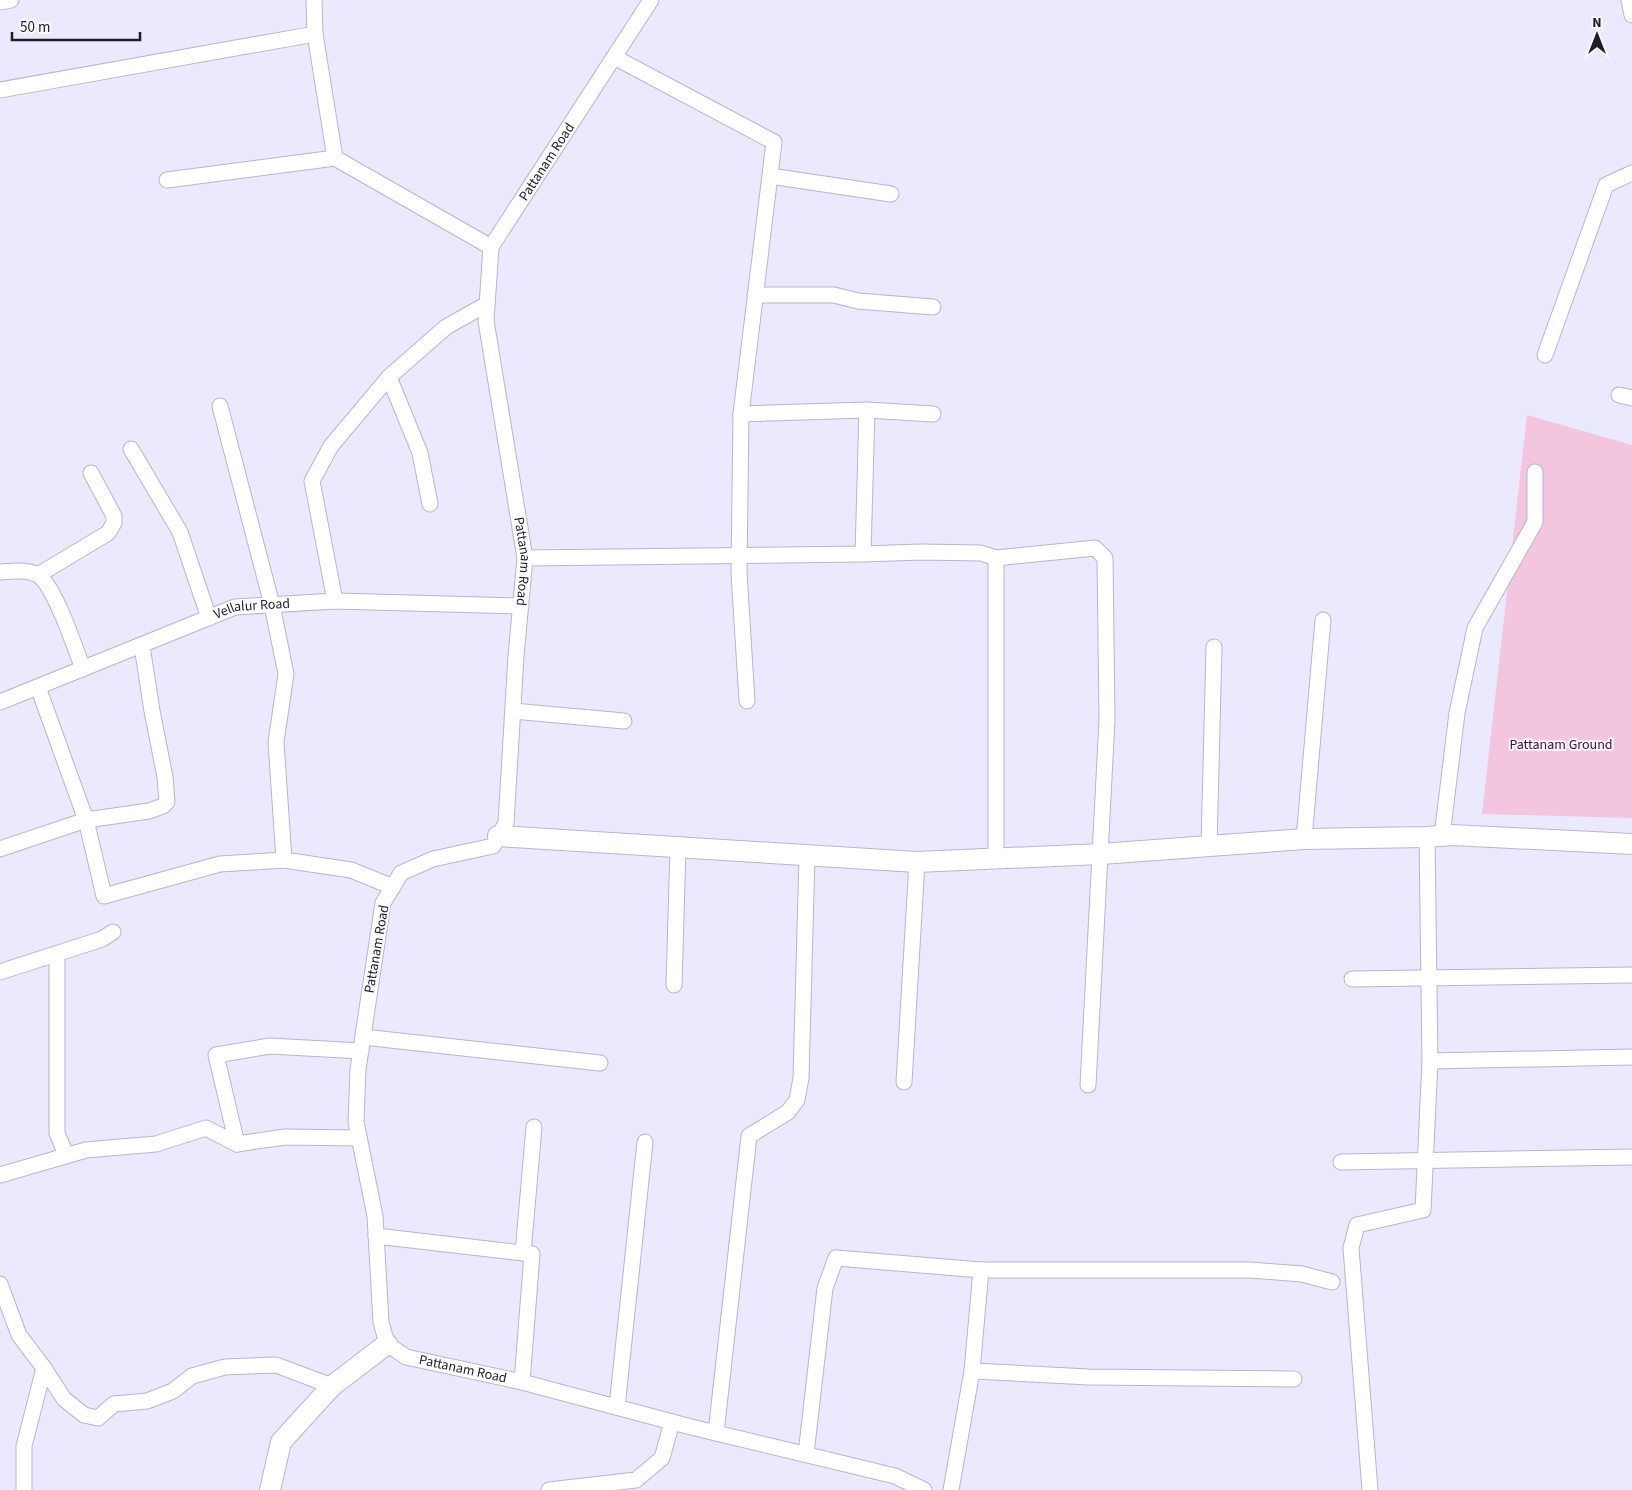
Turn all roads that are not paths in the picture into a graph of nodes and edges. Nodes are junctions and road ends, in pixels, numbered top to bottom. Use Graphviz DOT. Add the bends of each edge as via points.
graph roads {
  1 [pos="11,0"];
  2 [pos="314,0"];
  3 [pos="651,0"];
  4 [pos="1629,0"];
  5 [pos="0,2"];
  6 [pos="1632,15"];
  7 [pos="316,34"];
  8 [pos="614,57"];
  9 [pos="0,90"];
  10 [pos="335,158"];
  11 [pos="1632,173"];
  12 [pos="770,176"];
  13 [pos="167,180"];
  14 [pos="892,194"];
  15 [pos="491,247"];
  16 [pos="755,295"];
  17 [pos="487,304"];
  18 [pos="933,307"];
  19 [pos="1545,355"];
  20 [pos="389,377"];
  21 [pos="220,406"];
  22 [pos="867,410"];
  23 [pos="741,414"];
  24 [pos="933,414"];
  25 [pos="131,449"];
  26 [pos="1535,472"];
  27 [pos="91,473"];
  28 [pos="430,504"];
  29 [pos="739,554"];
  30 [pos="863,554"];
  31 [pos="525,558"];
  32 [pos="996,558"];
  33 [pos="0,572"];
  34 [pos="38,575"];
  35 [pos="335,600"];
  36 [pos="272,605"];
  37 [pos="521,606"];
  38 [pos="209,618"];
  39 [pos="1324,620"];
  40 [pos="142,646"];
  41 [pos="1214,647"];
  42 [pos="83,669"];
  43 [pos="38,687"];
  44 [pos="747,701"];
  45 [pos="0,702"];
  46 [pos="513,711"];
  47 [pos="624,721"];
  48 [pos="86,820"];
  49 [pos="498,836"];
  50 [pos="1435,837"];
  51 [pos="1304,839"];
  52 [pos="1632,844"];
  53 [pos="1209,846"];
  54 [pos="678,848"];
  55 [pos="0,849"];
  56 [pos="1101,854"];
  57 [pos="807,856"];
  58 [pos="996,859"];
  59 [pos="284,860"];
  60 [pos="918,862"];
  61 [pos="393,887"];
  62 [pos="113,932"];
  63 [pos="57,954"];
  64 [pos="0,972"];
  65 [pos="1632,974"];
  66 [pos="1429,978"];
  67 [pos="1352,979"];
  68 [pos="674,985"];
  69 [pos="362,1044"];
  70 [pos="1632,1057"];
  71 [pos="1430,1061"];
  72 [pos="600,1063"];
  73 [pos="904,1082"];
  74 [pos="1088,1085"];
  75 [pos="534,1127"];
  76 [pos="359,1138"];
  77 [pos="645,1142"];
  78 [pos="237,1144"];
  79 [pos="66,1155"];
  80 [pos="1632,1157"];
  81 [pos="1426,1161"];
  82 [pos="1340,1162"];
  83 [pos="0,1175"];
  84 [pos="376,1236"];
  85 [pos="523,1253"];
  86 [pos="982,1270"];
  87 [pos="1332,1282"];
  88 [pos="0,1284"];
  89 [pos="387,1344"];
  90 [pos="44,1368"];
  91 [pos="972,1371"];
  92 [pos="1294,1379"];
  93 [pos="522,1382"];
  94 [pos="332,1386"];
  95 [pos="617,1407"];
  96 [pos="672,1422"];
  97 [pos="716,1433"];
  98 [pos="806,1454"];
  99 [pos="24,1490"];
  100 [pos="270,1490"];
  101 [pos="549,1490"];
  102 [pos="924,1490"];
  103 [pos="951,1490"];
  104 [pos="1370,1490"];
  1 -- 5 [label="street"];
  2 -- 7 [label="street"];
  3 -- 8 [label="street, Pattanam Road"];
  4 -- 6 [label="street"];
  7 -- 9 [label="street"];
  7 -- 10 [label="street"];
  8 -- 12 [label="street" via="774,142"];
  8 -- 15 [label="street, Pattanam Road"];
  10 -- 13 [label="street"];
  10 -- 15 [label="street"];
  11 -- 19 [label="street" via="1606,185"];
  12 -- 14 [label="street"];
  12 -- 16 [label="street"];
  15 -- 17 [label="street, Pattanam Road"];
  16 -- 18 [label="street" via="834,295 858,301"];
  16 -- 23 [label="street"];
  17 -- 20 [label="street" via="446,327"];
  17 -- 31 [label="street, Pattanam Road" via="486,321"];
  20 -- 28 [label="street" via="420,453"];
  20 -- 35 [label="street" via="330,446 312,481"];
  21 -- 36 [label="street"];
  22 -- 23 [label="street"];
  22 -- 24 [label="street"];
  22 -- 30 [label="street"];
  23 -- 29 [label="street"];
  25 -- 38 [label="street" via="180,532"];
  26 -- 50 [label="street" via="1535,522 1475,628"];
  27 -- 34 [label="street" via="114,516 114,523 108,533"];
  29 -- 30 [label="street"];
  29 -- 31 [label="street"];
  29 -- 44 [label="street"];
  30 -- 32 [label="street" via="982,553"];
  31 -- 37 [label="street, Pattanam Road"];
  32 -- 56 [label="street" via="1095,548 1104,558 1107,720"];
  32 -- 58 [label="street"];
  33 -- 34 [label="street" via="24,571"];
  34 -- 42 [label="street" via="50,587"];
  35 -- 36 [label="street, Vellalur Road"];
  35 -- 37 [label="street, Vellalur Road"];
  36 -- 38 [label="street, Vellalur Road" via="235,607"];
  36 -- 59 [label="street" via="286,674 276,742"];
  37 -- 46 [label="street, Pattanam Road"];
  38 -- 40 [label="street, Vellalur Road"];
  39 -- 51 [label="street"];
  40 -- 42 [label="street, Vellalur Road"];
  40 -- 48 [label="street" via="167,802 149,811"];
  41 -- 53 [label="street"];
  42 -- 43 [label="street, Vellalur Road"];
  43 -- 45 [label="street, Vellalur Road"];
  43 -- 48 [label="street"];
  46 -- 47 [label="street"];
  46 -- 49 [label="street, Pattanam Road" via="506,823"];
  48 -- 55 [label="street"];
  48 -- 59 [label="street" via="104,896 220,864"];
  49 -- 54 [label="street"];
  49 -- 61 [label="street, Pattanam Road" via="493,846 433,859 401,872"];
  50 -- 51 [label="street"];
  50 -- 52 [label="street"];
  50 -- 66 [label="street"];
  51 -- 53 [label="street"];
  53 -- 56 [label="street"];
  54 -- 57 [label="street"];
  54 -- 68 [label="street"];
  56 -- 58 [label="street"];
  56 -- 74 [label="street"];
  57 -- 60 [label="street"];
  57 -- 97 [label="street" via="801,1078 797,1100 788,1112 749,1136"];
  58 -- 60 [label="street"];
  59 -- 61 [label="street" via="351,870"];
  60 -- 73 [label="street"];
  61 -- 69 [label="street, Pattanam Road" via="383,902"];
  62 -- 63 [label="street"];
  63 -- 64 [label="street"];
  63 -- 79 [label="street" via="57,1133"];
  65 -- 66 [label="street"];
  66 -- 67 [label="street"];
  66 -- 71 [label="street"];
  69 -- 72 [label="street"];
  69 -- 76 [label="street, Pattanam Road" via="356,1122"];
  69 -- 78 [label="street" via="270,1046 216,1055"];
  70 -- 71 [label="street"];
  71 -- 81 [label="street"];
  75 -- 85 [label="street"];
  76 -- 78 [label="street" via="285,1137"];
  76 -- 84 [label="street, Pattanam Road"];
  77 -- 95 [label="street"];
  78 -- 79 [label="street" via="206,1128 156,1144 86,1150"];
  79 -- 83 [label="street"];
  80 -- 81 [label="street"];
  81 -- 82 [label="street"];
  81 -- 104 [label="street" via="1423,1210 1357,1224 1351,1248"];
  84 -- 85 [label="street"];
  84 -- 89 [label="street, Pattanam Road" via="381,1322"];
  85 -- 93 [label="street" via="532,1254"];
  86 -- 87 [label="street" via="1250,1270 1302,1274"];
  86 -- 91 [label="street"];
  86 -- 98 [label="street" via="836,1258 826,1288"];
  88 -- 90 [label="street" via="18,1335"];
  89 -- 93 [label="street, Pattanam Road" via="406,1357"];
  89 -- 94 [label="street"];
  90 -- 94 [label="street" via="64,1399 84,1415 98,1418 114,1404 147,1401 173,1391 192,1376 225,1367 276,1365"];
  90 -- 99 [label="street" via="24,1446"];
  91 -- 92 [label="street" via="1089,1377"];
  91 -- 103 [label="street"];
  93 -- 95 [label="street, Pattanam Road"];
  94 -- 100 [label="street" via="281,1442"];
  95 -- 96 [label="street, Pattanam Road"];
  96 -- 97 [label="street, Pattanam Road"];
  96 -- 101 [label="street" via="662,1458 636,1480"];
  97 -- 98 [label="street, Pattanam Road"];
  98 -- 102 [label="street, Pattanam Road" via="895,1476"];
}
